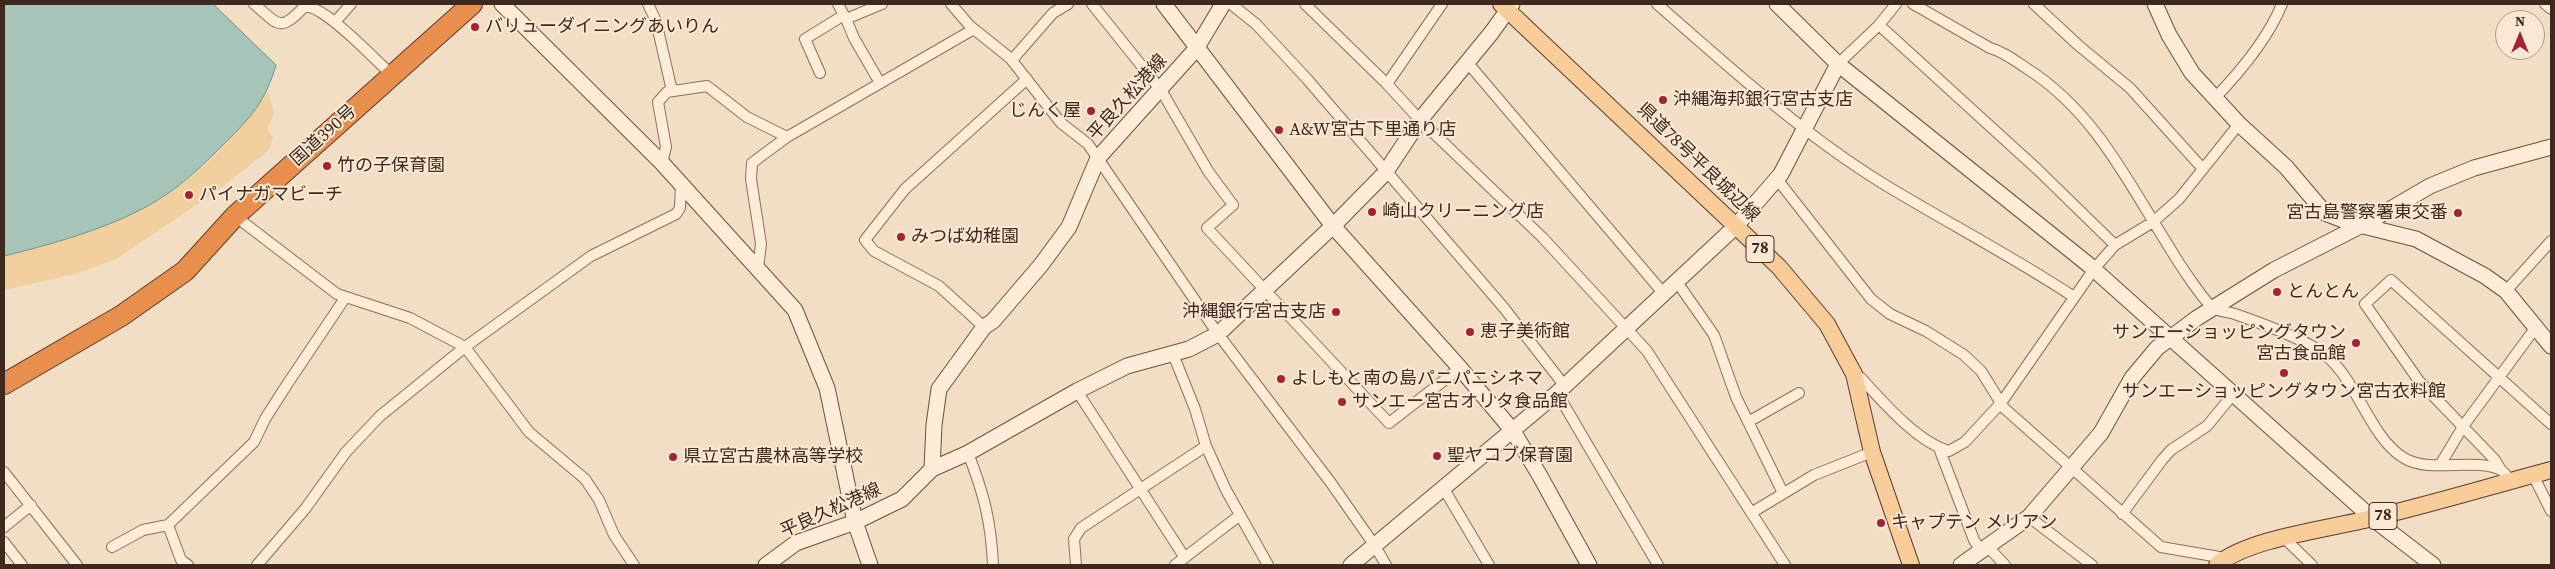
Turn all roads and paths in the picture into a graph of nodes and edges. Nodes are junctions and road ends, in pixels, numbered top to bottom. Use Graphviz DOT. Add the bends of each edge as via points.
graph roads {
  1 [pos="254,4"];
  2 [pos="352,4"];
  3 [pos="472,4"];
  4 [pos="502,4"];
  5 [pos="648,4"];
  6 [pos="838,4"];
  7 [pos="882,4"];
  8 [pos="951,4"];
  9 [pos="1068,4"];
  10 [pos="1092,4"];
  11 [pos="1164,4"];
  12 [pos="1223,4"];
  13 [pos="1231,4"];
  14 [pos="1305,4"];
  15 [pos="1442,4"];
  16 [pos="1657,4"];
  17 [pos="1776,4"];
  18 [pos="1896,4"];
  19 [pos="1913,4"];
  20 [pos="2034,4"];
  21 [pos="2155,4"];
  22 [pos="2282,4"];
  23 [pos="2545,4"];
  24 [pos="1506,6"];
  25 [pos="2551,9"];
  26 [pos="845,17"];
  27 [pos="335,22"];
  28 [pos="1879,25"];
  29 [pos="974,29"];
  30 [pos="1196,49"];
  31 [pos="1012,60"];
  32 [pos="1467,62"];
  33 [pos="1838,64"];
  34 [pos="820,73"];
  35 [pos="392,76"];
  36 [pos="1027,79"];
  37 [pos="880,83"];
  38 [pos="1387,84"];
  39 [pos="1161,90"];
  40 [pos="672,91"];
  41 [pos="2214,99"];
  42 [pos="1420,120"];
  43 [pos="2239,124"];
  44 [pos="1805,130"];
  45 [pos="787,137"];
  46 [pos="2551,147"];
  47 [pos="1098,158"];
  48 [pos="662,163"];
  49 [pos="2203,169"];
  50 [pos="1385,173"];
  51 [pos="1777,179"];
  52 [pos="681,184"];
  53 [pos="235,216"];
  54 [pos="2153,222"];
  55 [pos="1333,226"];
  56 [pos="2361,226"];
  57 [pos="1735,227"];
  58 [pos="2551,240"];
  59 [pos="2115,245"];
  60 [pos="758,269"];
  61 [pos="2094,269"];
  62 [pos="1677,282"];
  63 [pos="1264,289"];
  64 [pos="2506,291"];
  65 [pos="1664,294"];
  66 [pos="2074,297"];
  67 [pos="346,298"];
  68 [pos="2213,308"];
  69 [pos="984,327"];
  70 [pos="2536,327"];
  71 [pos="1628,329"];
  72 [pos="1218,334"];
  73 [pos="2171,338"];
  74 [pos="2551,346"];
  75 [pos="465,347"];
  76 [pos="1173,354"];
  77 [pos="1460,368"];
  78 [pos="1854,374"];
  79 [pos="2500,377"];
  80 [pos="4,384"];
  81 [pos="1560,389"];
  82 [pos="1077,391"];
  83 [pos="1799,393"];
  84 [pos="2234,394"];
  85 [pos="2001,402"];
  86 [pos="1748,422"];
  87 [pos="2551,424"];
  88 [pos="2462,428"];
  89 [pos="1512,431"];
  90 [pos="1206,446"];
  91 [pos="1939,448"];
  92 [pos="1872,452"];
  93 [pos="968,453"];
  94 [pos="2440,465"];
  95 [pos="2070,467"];
  96 [pos="932,469"];
  97 [pos="2551,470"];
  98 [pos="4,472"];
  99 [pos="2506,475"];
  100 [pos="2533,475"];
  101 [pos="1444,489"];
  102 [pos="1140,490"];
  103 [pos="1783,493"];
  104 [pos="30,505"];
  105 [pos="2551,511"];
  106 [pos="1751,513"];
  107 [pos="2122,514"];
  108 [pos="1240,515"];
  109 [pos="2029,517"];
  110 [pos="2372,518"];
  111 [pos="855,522"];
  112 [pos="168,525"];
  113 [pos="4,527"];
  114 [pos="2283,537"];
  115 [pos="4,542"];
  116 [pos="1375,546"];
  117 [pos="112,547"];
  118 [pos="1984,549"];
  119 [pos="1185,558"];
  120 [pos="2221,562"];
  121 [pos="22,565"];
  122 [pos="77,565"];
  123 [pos="188,565"];
  124 [pos="257,565"];
  125 [pos="634,565"];
  126 [pos="766,565"];
  127 [pos="870,565"];
  128 [pos="993,565"];
  129 [pos="1076,565"];
  130 [pos="1175,565"];
  131 [pos="1268,565"];
  132 [pos="1351,565"];
  133 [pos="1386,565"];
  134 [pos="1488,565"];
  135 [pos="1589,565"];
  136 [pos="1658,565"];
  137 [pos="1785,565"];
  138 [pos="1912,565"];
  139 [pos="1961,565"];
  140 [pos="2005,565"];
  141 [pos="2092,565"];
  142 [pos="2312,565"];
  143 [pos="2433,565"];
  1 -- 27 [label="street" via="279,24 289,23 308,6"];
  2 -- 27 [label="street"];
  3 -- 35 [label="highway, 国道390号"];
  4 -- 48 [label="street"];
  5 -- 40 [label="street" via="656,21"];
  6 -- 26 [label="street"];
  7 -- 26 [label="street"];
  8 -- 29 [label="street"];
  9 -- 31 [label="street" via="1053,13"];
  10 -- 39 [label="street"];
  11 -- 30 [label="street"];
  12 -- 30 [label="street, 平良久松港線"];
  13 -- 50 [label="street" via="1283,52"];
  14 -- 38 [label="street"];
  15 -- 38 [label="street"];
  16 -- 44 [label="street"];
  17 -- 33 [label="street"];
  18 -- 28 [label="street"];
  19 -- 54 [label="street" via="2002,52 2065,97 2092,125"];
  20 -- 49 [label="street" via="2130,88"];
  21 -- 41 [label="street" via="2180,54"];
  22 -- 41 [label="street" via="2251,56"];
  23 -- 25 [label="street"];
  24 -- 32 [label="street"];
  24 -- 57 [label="main road, 県道78号平良城辺線 / 78"];
  26 -- 34 [label="street" via="804,39"];
  26 -- 37 [label="street"];
  27 -- 35 [label="street"];
  28 -- 33 [label="street"];
  28 -- 59 [label="street"];
  29 -- 31 [label="street"];
  29 -- 37 [label="street"];
  30 -- 39 [label="street, 平良久松港線"];
  30 -- 55 [label="street"];
  31 -- 36 [label="street"];
  32 -- 42 [label="street"];
  32 -- 65 [label="street"];
  33 -- 44 [label="street"];
  33 -- 61 [label="street"];
  35 -- 53 [label="highway, 国道390号"];
  36 -- 47 [label="street" via="1062,123 1088,144"];
  36 -- 69 [label="street" via="905,189 864,240 874,250 939,286"];
  37 -- 45 [label="street"];
  38 -- 42 [label="street"];
  39 -- 47 [label="street, 平良久松港線"];
  39 -- 63 [label="street" via="1208,171 1233,205 1207,228"];
  40 -- 45 [label="street" via="707,86 747,117"];
  40 -- 48 [label="street" via="658,102 666,147"];
  41 -- 43 [label="street"];
  42 -- 50 [label="street"];
  42 -- 71 [label="street" via="1543,238"];
  43 -- 49 [label="street"];
  43 -- 56 [label="street" via="2286,167 2325,213"];
  44 -- 51 [label="street"];
  44 -- 66 [label="street" via="1882,182 2016,259"];
  45 -- 60 [label="street" via="752,163 751,179 761,244"];
  46 -- 56 [label="street" via="2452,175"];
  47 -- 69 [label="street, 平良久松港線" via="1069,228 993,321"];
  47 -- 72 [label="street"];
  48 -- 52 [label="street"];
  49 -- 54 [label="street" via="2179,199"];
  50 -- 55 [label="street"];
  50 -- 81 [label="street" via="1504,308"];
  51 -- 57 [label="street"];
  51 -- 85 [label="street" via="1871,299 1890,314 1926,331 1964,355 1981,371"];
  52 -- 60 [label="street"];
  52 -- 75 [label="street" via="680,208 676,214 591,256"];
  53 -- 67 [label="street"];
  53 -- 80 [label="highway, 国道390号" via="185,271 121,316"];
  54 -- 59 [label="street"];
  54 -- 68 [label="street" via="2183,270"];
  55 -- 63 [label="street"];
  55 -- 77 [label="street"];
  56 -- 64 [label="street" via="2416,239"];
  56 -- 68 [label="street" via="2274,270"];
  57 -- 62 [label="street"];
  57 -- 78 [label="main road, 県道78号平良城辺線 / 78" via="1779,267 1827,324"];
  58 -- 64 [label="street"];
  59 -- 61 [label="street"];
  60 -- 111 [label="street" via="795,310 827,388"];
  61 -- 66 [label="street"];
  61 -- 73 [label="street"];
  62 -- 65 [label="street"];
  62 -- 86 [label="street" via="1714,335"];
  63 -- 72 [label="street"];
  63 -- 77 [label="street" via="1389,423"];
  64 -- 70 [label="street"];
  65 -- 71 [label="street"];
  66 -- 85 [label="street"];
  67 -- 75 [label="street" via="410,318"];
  67 -- 112 [label="street" via="275,402 254,442"];
  68 -- 73 [label="street"];
  68 -- 94 [label="street" via="2261,324 2321,351 2345,378 2392,449 2416,465"];
  69 -- 96 [label="street, 平良久松港線" via="939,389"];
  70 -- 74 [label="street"];
  70 -- 79 [label="street"];
  71 -- 81 [label="street"];
  71 -- 106 [label="street" via="1662,372"];
  72 -- 76 [label="street"];
  72 -- 116 [label="street"];
  73 -- 84 [label="street"];
  73 -- 95 [label="street" via="2157,348 2137,371 2101,432"];
  75 -- 124 [label="street" via="380,416 346,452"];
  75 -- 125 [label="street" via="529,432 585,479 599,500 614,535"];
  76 -- 82 [label="street" via="1127,366"];
  76 -- 90 [label="street"];
  77 -- 89 [label="street"];
  78 -- 91 [label="street" via="1913,429"];
  78 -- 92 [label="main road, 県道78号平良城辺線 / 78"];
  79 -- 87 [label="street"];
  79 -- 88 [label="street"];
  79 -- 88 [label="street" via="2391,280 2365,304 2419,381"];
  81 -- 89 [label="street"];
  81 -- 136 [label="street" via="1568,410"];
  82 -- 93 [label="street"];
  82 -- 102 [label="street"];
  83 -- 86 [label="street"];
  84 -- 107 [label="street" via="2207,426 2171,450"];
  84 -- 110 [label="street"];
  85 -- 91 [label="street" via="1965,442 1949,451"];
  85 -- 95 [label="street"];
  86 -- 103 [label="street"];
  88 -- 94 [label="street"];
  88 -- 99 [label="street"];
  89 -- 101 [label="street"];
  89 -- 135 [label="street"];
  90 -- 102 [label="street"];
  90 -- 108 [label="street"];
  91 -- 118 [label="street" via="1974,540"];
  92 -- 103 [label="street"];
  92 -- 138 [label="main road, 県道78号平良城辺線 / 78"];
  93 -- 96 [label="street"];
  93 -- 128 [label="street" via="985,498"];
  94 -- 99 [label="street"];
  95 -- 107 [label="street"];
  95 -- 109 [label="street"];
  96 -- 111 [label="street, 平良久松港線" via="902,499"];
  97 -- 100 [label="main road, 78"];
  98 -- 104 [label="street"];
  99 -- 100 [label="main road, 78"];
  99 -- 110 [label="main road, 78"];
  100 -- 105 [label="street"];
  101 -- 116 [label="street"];
  101 -- 134 [label="street"];
  102 -- 119 [label="street"];
  102 -- 129 [label="street" via="1076,533"];
  103 -- 106 [label="street"];
  104 -- 113 [label="street"];
  104 -- 122 [label="street"];
  106 -- 137 [label="street"];
  107 -- 120 [label="street" via="2161,547"];
  108 -- 119 [label="street"];
  108 -- 131 [label="street"];
  109 -- 118 [label="street"];
  109 -- 141 [label="street"];
  110 -- 114 [label="main road, 78"];
  110 -- 143 [label="street"];
  111 -- 126 [label="street, 平良久松港線" via="796,543"];
  111 -- 127 [label="street"];
  112 -- 117 [label="street" via="143,530"];
  112 -- 123 [label="street" via="182,560"];
  114 -- 120 [label="main road, 78"];
  114 -- 142 [label="street"];
  115 -- 121 [label="street"];
  116 -- 132 [label="street"];
  116 -- 133 [label="street"];
  118 -- 139 [label="street"];
  118 -- 140 [label="street"];
  119 -- 130 [label="street"];
}
